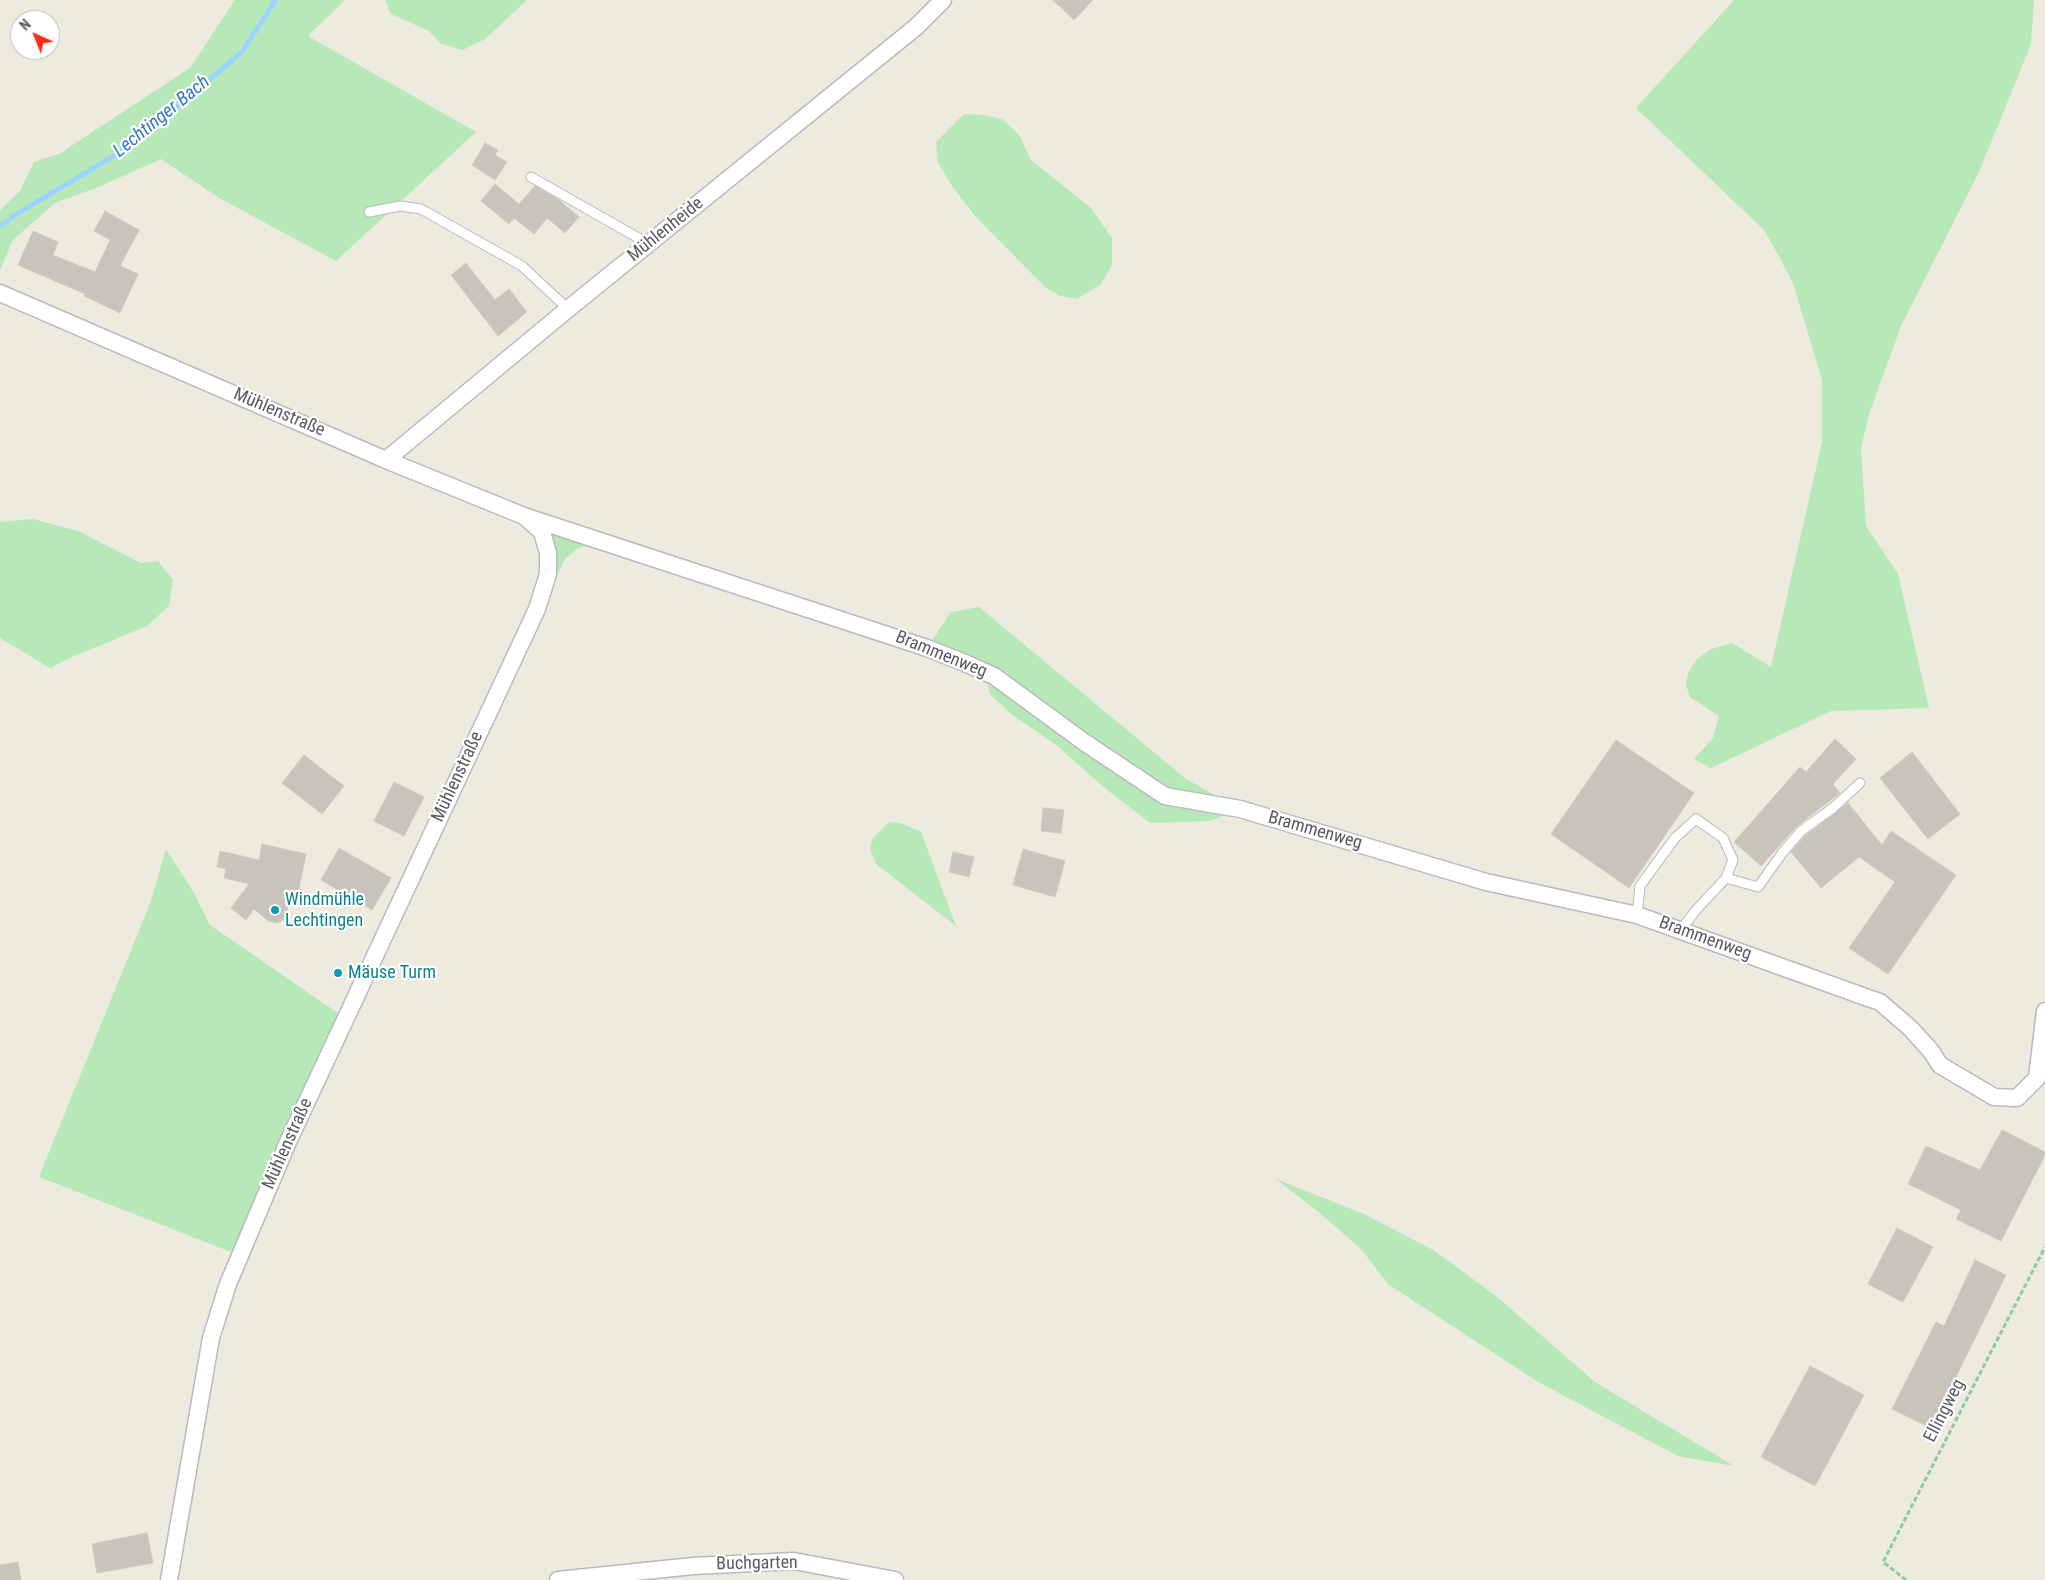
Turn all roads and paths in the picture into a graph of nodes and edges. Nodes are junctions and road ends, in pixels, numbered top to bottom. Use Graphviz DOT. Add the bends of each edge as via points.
graph roads {
  1 [pos="944,0"];
  2 [pos="531,177"];
  3 [pos="369,212"];
  4 [pos="650,244"];
  5 [pos="0,292"];
  6 [pos="568,309"];
  7 [pos="386,460"];
  8 [pos="524,516"];
  9 [pos="1860,783"];
  10 [pos="1726,878"];
  11 [pos="1637,915"];
  12 [pos="1681,930"];
  13 [pos="2045,1011"];
  14 [pos="2045,1247"];
  15 [pos="170,1580"];
  16 [pos="558,1580"];
  17 [pos="895,1580"];
  18 [pos="1906,1580"];
  1 -- 4 [label="street, Mühlenheide" via="916,27"];
  2 -- 4 [label="lane"];
  3 -- 6 [label="lane" via="400,206 421,209 522,266"];
  4 -- 6 [label="street, Mühlenheide"];
  5 -- 7 [label="street, Mühlenstraße"];
  6 -- 7 [label="street, Mühlenheide"];
  7 -- 8 [label="street, Mühlenstraße"];
  8 -- 11 [label="street, Brammenweg" via="965,663 994,676 1165,796 1240,810 1486,882"];
  8 -- 15 [label="street, Mühlenstraße" via="542,532 548,553 548,574 537,609 288,1142 228,1284 209,1348"];
  9 -- 10 [label="lane" via="1801,831 1758,886"];
  10 -- 11 [label="lane" via="1733,860 1723,838 1696,819 1675,838 1640,886"];
  10 -- 12 [label="lane"];
  11 -- 12 [label="street, Brammenweg"];
  12 -- 13 [label="street, Brammenweg" via="1880,1002 1921,1039 1940,1065 1994,1097 2017,1098 2037,1078"];
  14 -- 18 [label="path, Ellingweg" via="1884,1562"];
  16 -- 17 [label="street, Buchgarten" via="693,1566 794,1561"];
}
